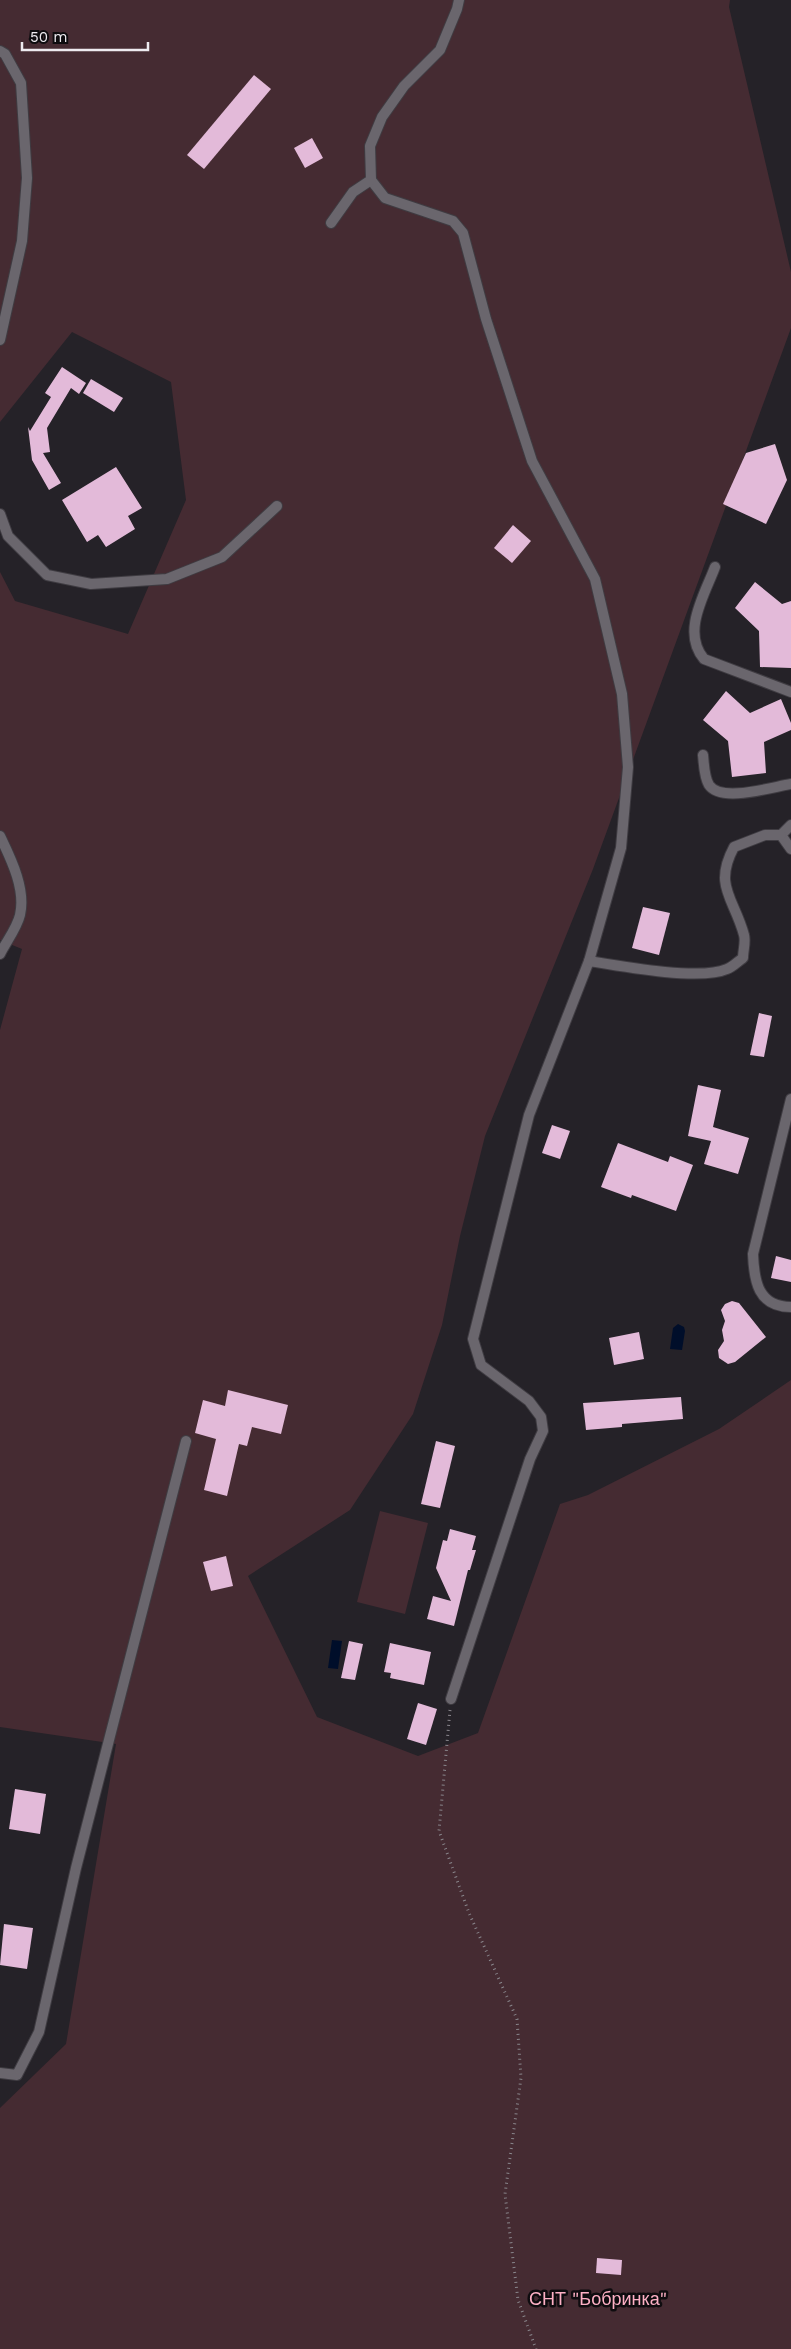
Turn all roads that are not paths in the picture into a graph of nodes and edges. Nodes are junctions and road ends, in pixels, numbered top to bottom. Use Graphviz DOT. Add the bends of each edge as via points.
graph roads {
  1 [pos="459,0"];
  2 [pos="0,51"];
  3 [pos="371,180"];
  4 [pos="331,223"];
  5 [pos="0,340"];
  6 [pos="277,506"];
  7 [pos="0,514"];
  8 [pos="715,567"];
  9 [pos="791,692"];
  10 [pos="702,755"];
  11 [pos="791,784"];
  12 [pos="791,825"];
  13 [pos="781,835"];
  14 [pos="0,836"];
  15 [pos="791,849"];
  16 [pos="0,954"];
  17 [pos="589,961"];
  18 [pos="791,1099"];
  19 [pos="791,1308"];
  20 [pos="186,1441"];
  21 [pos="450,1699"];
  22 [pos="0,2073"];
  1 -- 3 [label="lane" via="440,50 404,86 382,117 370,146"];
  2 -- 5 [label="lane" via="5,54 21,83 28,178 22,240"];
  3 -- 4 [label="lane" via="353,192"];
  3 -- 17 [label="lane" via="385,198 453,221 463,233 486,319 532,461 595,579 622,694 628,767 621,848"];
  6 -- 7 [label="lane" via="222,556 167,579 90,584 46,575 8,536"];
  8 -- 9 [label="lane" via="695,620 698,652 704,659"];
  10 -- 11 [label="lane" via="708,784 718,793 734,794"];
  12 -- 13 [label="lane"];
  13 -- 15 [label="lane"];
  13 -- 17 [label="lane" via="765,835 734,847 726,863 724,883 744,937 743,958 728,969 663,972"];
  14 -- 16 [label="lane" via="15,868 20,915"];
  17 -- 21 [label="lane" via="529,1115 474,1338 481,1365 529,1401 541,1417 543,1431 530,1459"];
  18 -- 19 [label="lane" via="753,1254 758,1291 768,1301"];
  20 -- 22 [label="lane" via="76,1868 39,2032 17,2075"];
}
